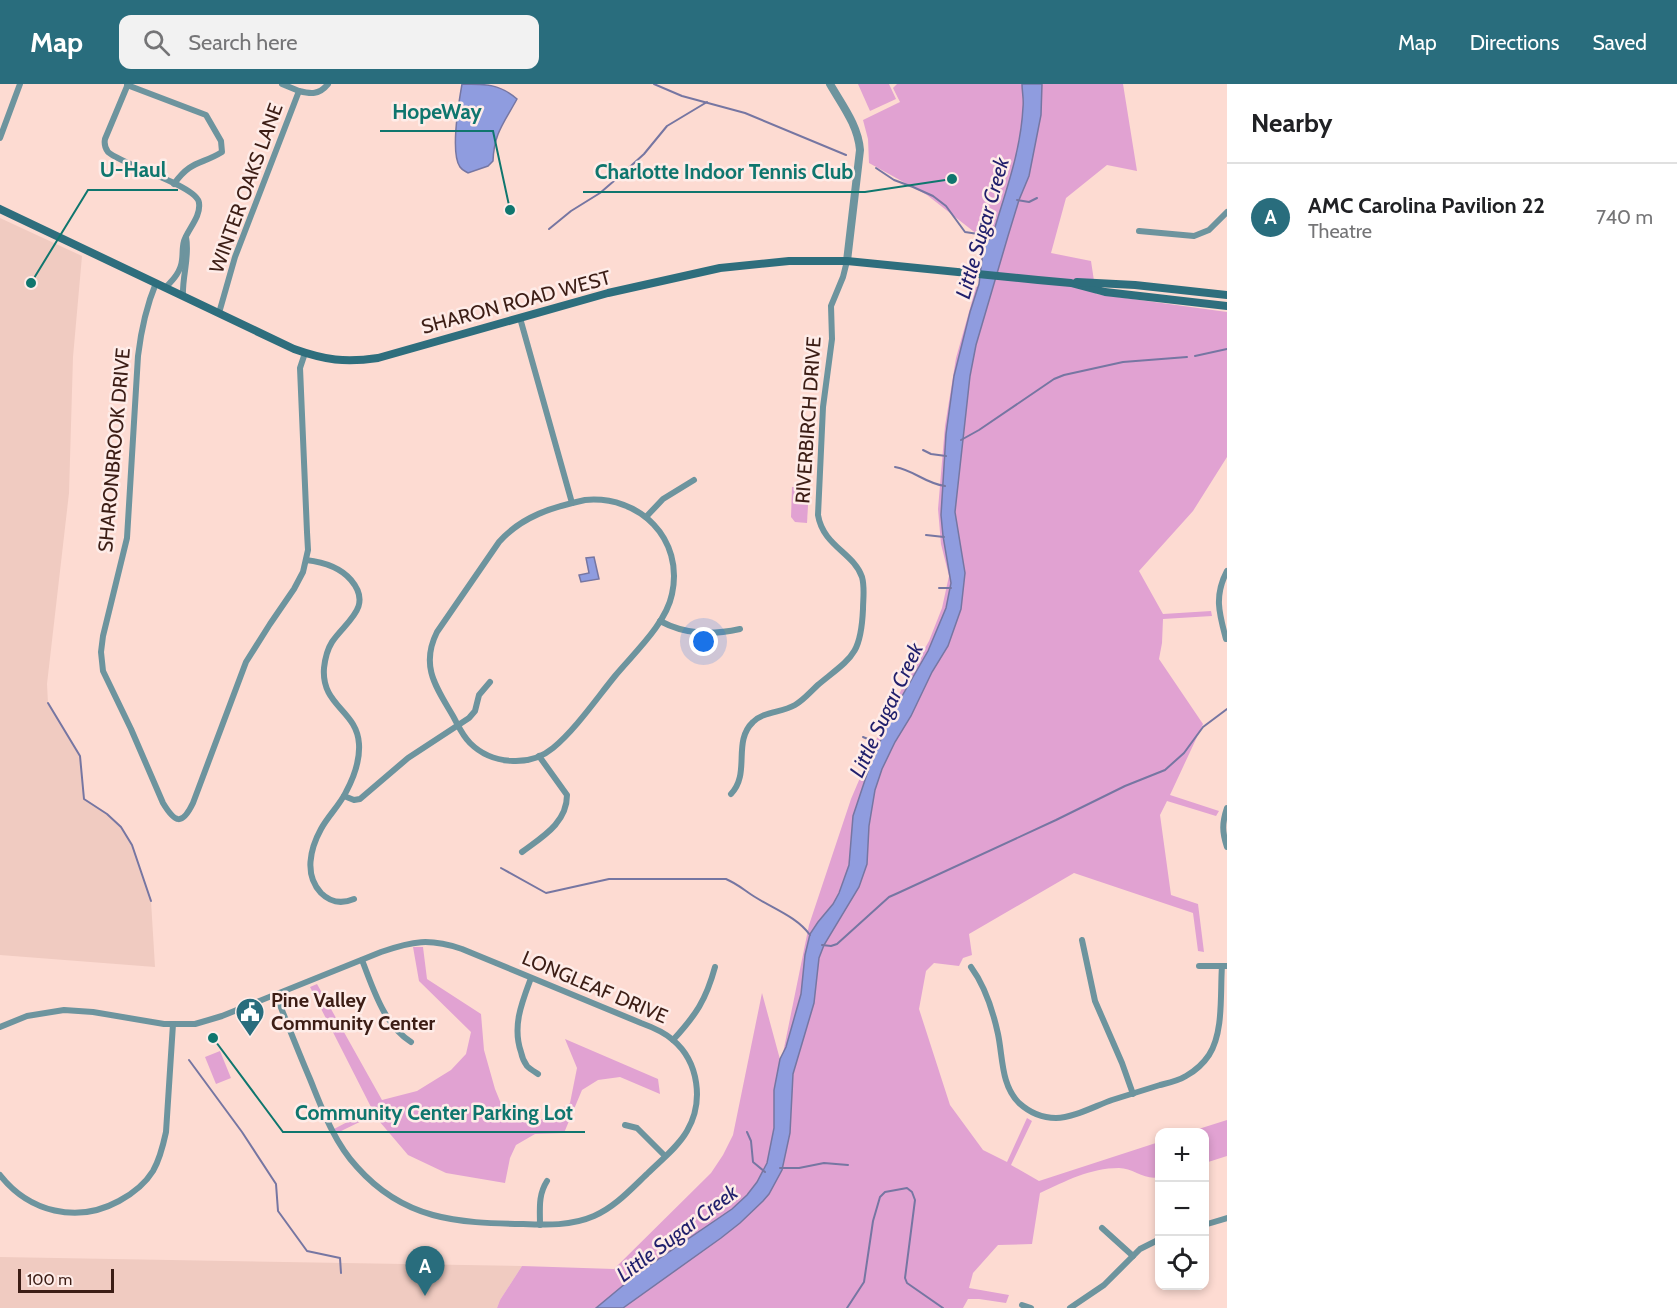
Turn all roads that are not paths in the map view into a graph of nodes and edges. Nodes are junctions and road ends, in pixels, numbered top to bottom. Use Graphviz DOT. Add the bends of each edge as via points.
graph roads {
  1 [pos="20,84"];
  2 [pos="282,84"];
  3 [pos="328,84"];
  4 [pos="830,84"];
  5 [pos="127,85"];
  6 [pos="299,91"];
  7 [pos="0,138"];
  8 [pos="174,184"];
  9 [pos="0,209"];
  10 [pos="1227,212"];
  11 [pos="1139,231"];
  12 [pos="848,261"];
  13 [pos="183,268"];
  14 [pos="156,283"];
  15 [pos="1071,283"];
  16 [pos="166,287"];
  17 [pos="1227,295"];
  18 [pos="183,296"];
  19 [pos="1227,306"];
  20 [pos="219,313"];
  21 [pos="520,318"];
  22 [pos="305,353"];
  23 [pos="694,480"];
  24 [pos="572,503"];
  25 [pos="646,517"];
  26 [pos="306,560"];
  27 [pos="1227,571"];
  28 [pos="660,621"];
  29 [pos="740,629"];
  30 [pos="1226,639"];
  31 [pos="490,682"];
  32 [pos="458,725"];
  33 [pos="539,756"];
  34 [pos="731,794"];
  35 [pos="344,796"];
  36 [pos="1227,808"];
  37 [pos="1227,847"];
  38 [pos="522,852"];
  39 [pos="354,899"];
  40 [pos="1082,940"];
  41 [pos="362,960"];
  42 [pos="1199,966"];
  43 [pos="1224,966"];
  44 [pos="715,967"];
  45 [pos="971,967"];
  46 [pos="531,978"];
  47 [pos="276,995"];
  48 [pos="173,1024"];
  49 [pos="0,1027"];
  50 [pos="674,1040"];
  51 [pos="411,1042"];
  52 [pos="538,1074"];
  53 [pos="1133,1094"];
  54 [pos="625,1125"];
  55 [pos="665,1156"];
  56 [pos="0,1175"];
  57 [pos="547,1180"];
  58 [pos="1227,1218"];
  59 [pos="1209,1223"];
  60 [pos="540,1225"];
  61 [pos="1102,1228"];
  62 [pos="1155,1241"];
  63 [pos="1133,1256"];
  64 [pos="1022,1305"];
  65 [pos="1031,1308"];
  66 [pos="1070,1308"];
  1 -- 7 [label="street"];
  2 -- 6 [label="street, WINTER OAKS LANE"];
  3 -- 6 [label="street" via="317,93"];
  4 -- 12 [label="street" via="860,142"];
  5 -- 8 [label="street" via="105,139 107,151"];
  5 -- 8 [label="street" via="206,115 221,141 222,152 191,165"];
  6 -- 20 [label="street, WINTER OAKS LANE" via="235,257"];
  8 -- 13 [label="street" via="195,194 200,202 183,244"];
  9 -- 14 [label="main road, SHARON ROAD WEST"];
  10 -- 11 [label="street" via="1209,230 1194,236"];
  12 -- 15 [label="main road, SHARON ROAD WEST"];
  12 -- 21 [label="main road, SHARON ROAD WEST" via="789,261 720,268"];
  12 -- 34 [label="street, RIVERBIRCH DRIVE" via="831,306 832,339 823,407 818,515 821,528 862,577 861,634 845,663 801,701 752,723 742,740 740,779"];
  13 -- 16 [label="street"];
  13 -- 18 [label="street"];
  14 -- 16 [label="main road, SHARON ROAD WEST"];
  14 -- 26 [label="street, SHARONBROOK DRIVE" via="143,320 138,356 127,538 101,651 103,671 172,817 181,819 187,815 246,662 297,584"];
  15 -- 17 [label="main road, SHARON ROAD WEST" via="1102,282"];
  15 -- 19 [label="main road, SHARON ROAD WEST" via="1105,292"];
  16 -- 18 [label="main road, SHARON ROAD WEST"];
  18 -- 20 [label="main road, SHARON ROAD WEST"];
  20 -- 22 [label="main road, SHARON ROAD WEST"];
  21 -- 22 [label="main road, SHARON ROAD WEST" via="370,359 330,360"];
  21 -- 24 [label="street"];
  22 -- 26 [label="street, SHARONBROOK DRIVE" via="300,368"];
  23 -- 25 [label="street" via="666,497"];
  24 -- 25 [label="street" via="613,501"];
  24 -- 32 [label="street" via="536,514 505,535 433,641 430,670"];
  25 -- 28 [label="street" via="663,536 673,565 672,594"];
  26 -- 35 [label="street" via="342,572 352,581 358,595 356,613 329,647 324,671 328,693 354,726 358,740 357,764"];
  27 -- 30 [label="street" via="1218,604"];
  28 -- 29 [label="street" via="698,633"];
  28 -- 33 [label="street" via="559,742"];
  31 -- 32 [label="street" via="479,695 475,711"];
  32 -- 33 [label="street" via="476,748 494,758 523,761"];
  32 -- 35 [label="street" via="408,758 360,798"];
  33 -- 38 [label="street" via="567,795 567,802 559,822"];
  35 -- 39 [label="street" via="320,830 310,867 317,888 329,900"];
  36 -- 37 [label="street" via="1222,830"];
  40 -- 53 [label="street" via="1095,1001"];
  41 -- 46 [label="street, LONGLEAF DRIVE" via="412,943 436,942"];
  41 -- 47 [label="street, LONGLEAF DRIVE"];
  41 -- 51 [label="street" via="387,1016 399,1034"];
  42 -- 43 [label="street"];
  43 -- 53 [label="street" via="1218,1031 1209,1055 1185,1076"];
  44 -- 50 [label="street" via="698,1011"];
  45 -- 53 [label="street" via="981,980 995,1022 1006,1082 1021,1104 1043,1117 1060,1118"];
  46 -- 50 [label="street, LONGLEAF DRIVE" via="659,1030"];
  46 -- 52 [label="street" via="520,1008 517,1034 524,1062"];
  47 -- 48 [label="street, LONGLEAF DRIVE" via="207,1021"];
  47 -- 60 [label="street, LONGLEAF DRIVE" via="327,1122 346,1154 369,1179 405,1204 447,1219"];
  48 -- 49 [label="street, LONGLEAF DRIVE" via="64,1010 27,1016"];
  48 -- 56 [label="street" via="164,1145 153,1171 137,1189 99,1210 74,1214 36,1205"];
  50 -- 55 [label="street, LONGLEAF DRIVE" via="692,1067 698,1098 687,1131"];
  54 -- 55 [label="street" via="637,1128"];
  55 -- 60 [label="street, LONGLEAF DRIVE" via="599,1214 571,1223"];
  57 -- 60 [label="street" via="540,1194"];
  58 -- 59 [label="street"];
  61 -- 63 [label="street"];
  62 -- 63 [label="street"];
  63 -- 66 [label="street" via="1104,1285"];
  64 -- 65 [label="street"];
}
